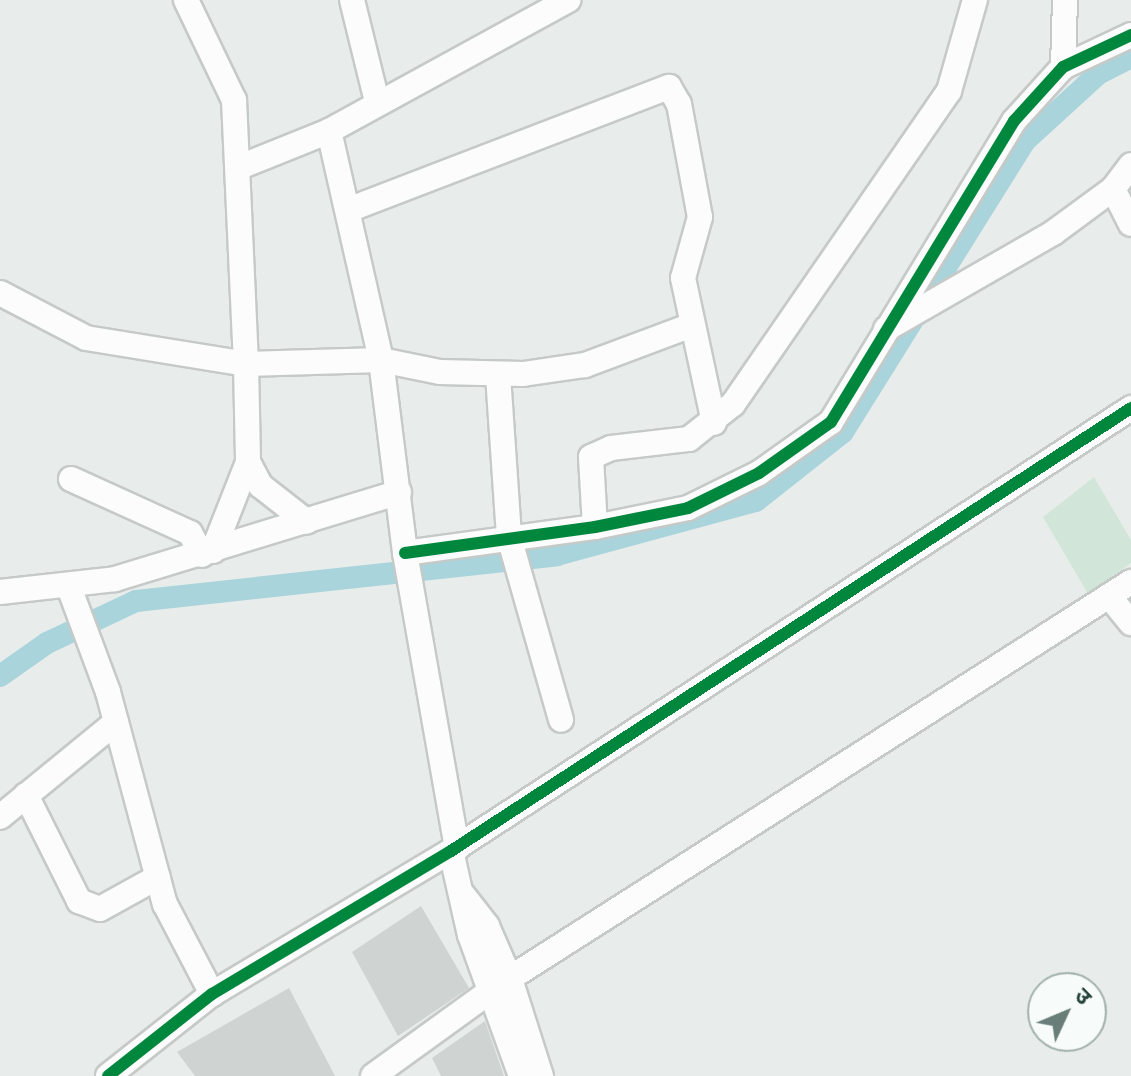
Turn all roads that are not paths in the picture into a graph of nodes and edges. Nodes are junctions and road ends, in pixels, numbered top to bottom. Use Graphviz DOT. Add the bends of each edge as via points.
graph roads {
  1 [pos="186,0"];
  2 [pos="352,0"];
  3 [pos="568,0"];
  4 [pos="975,0"];
  5 [pos="1065,0"];
  6 [pos="1131,35"];
  7 [pos="1063,67"];
  8 [pos="377,102"];
  9 [pos="329,131"];
  10 [pos="1131,165"];
  11 [pos="240,167"];
  12 [pos="1113,189"];
  13 [pos="348,210"];
  14 [pos="1131,224"];
  15 [pos="0,293"];
  16 [pos="692,325"];
  17 [pos="886,329"];
  18 [pos="381,360"];
  19 [pos="246,364"];
  20 [pos="498,375"];
  21 [pos="1131,408"];
  22 [pos="714,423"];
  23 [pos="248,462"];
  24 [pos="71,479"];
  25 [pos="399,492"];
  26 [pos="307,522"];
  27 [pos="595,527"];
  28 [pos="509,537"];
  29 [pos="207,553"];
  30 [pos="405,553"];
  31 [pos="1131,582"];
  32 [pos="69,587"];
  33 [pos="0,592"];
  34 [pos="1109,596"];
  35 [pos="1131,623"];
  36 [pos="561,720"];
  37 [pos="116,722"];
  38 [pos="26,795"];
  39 [pos="0,817"];
  40 [pos="454,850"];
  41 [pos="158,877"];
  42 [pos="502,984"];
  43 [pos="212,994"];
  44 [pos="108,1076"];
  45 [pos="373,1076"];
  46 [pos="521,1076"];
  47 [pos="541,1076"];
  1 -- 11 [label="street" via="226,74"];
  2 -- 8 [label="street"];
  3 -- 8 [label="street"];
  4 -- 22 [label="street" via="949,91 745,388"];
  5 -- 7 [label="street"];
  6 -- 7 [label="street"];
  7 -- 17 [label="street" via="982,166"];
  8 -- 9 [label="street"];
  9 -- 11 [label="street"];
  9 -- 13 [label="street"];
  10 -- 12 [label="street"];
  11 -- 19 [label="street"];
  12 -- 14 [label="street"];
  12 -- 17 [label="street" via="979,279"];
  13 -- 16 [label="street" via="669,87 679,104 700,217 683,278"];
  13 -- 18 [label="street"];
  15 -- 19 [label="street" via="86,338"];
  16 -- 20 [label="street" via="585,365"];
  16 -- 22 [label="street"];
  17 -- 27 [label="street" via="844,408 759,473 688,508"];
  18 -- 19 [label="street"];
  18 -- 20 [label="street"];
  18 -- 25 [label="street"];
  19 -- 23 [label="street"];
  20 -- 28 [label="street"];
  21 -- 40 [label="street"];
  22 -- 27 [label="street" via="672,444 611,448 591,457"];
  23 -- 26 [label="street" via="261,486"];
  23 -- 29 [label="street"];
  24 -- 29 [label="street" via="190,533"];
  25 -- 26 [label="street"];
  25 -- 30 [label="street"];
  26 -- 29 [label="street"];
  27 -- 28 [label="street"];
  28 -- 30 [label="street"];
  28 -- 36 [label="street"];
  29 -- 32 [label="street"];
  30 -- 40 [label="street"];
  31 -- 34 [label="street"];
  32 -- 33 [label="street"];
  32 -- 37 [label="street"];
  34 -- 35 [label="street"];
  34 -- 42 [label="street"];
  37 -- 38 [label="street"];
  37 -- 41 [label="street"];
  38 -- 39 [label="street"];
  38 -- 41 [label="street" via="79,901 100,909"];
  40 -- 42 [label="street" via="463,895 487,926"];
  40 -- 43 [label="street"];
  41 -- 43 [label="street"];
  42 -- 45 [label="street"];
  42 -- 46 [label="street"];
  42 -- 47 [label="street"];
  43 -- 44 [label="street"];
}
